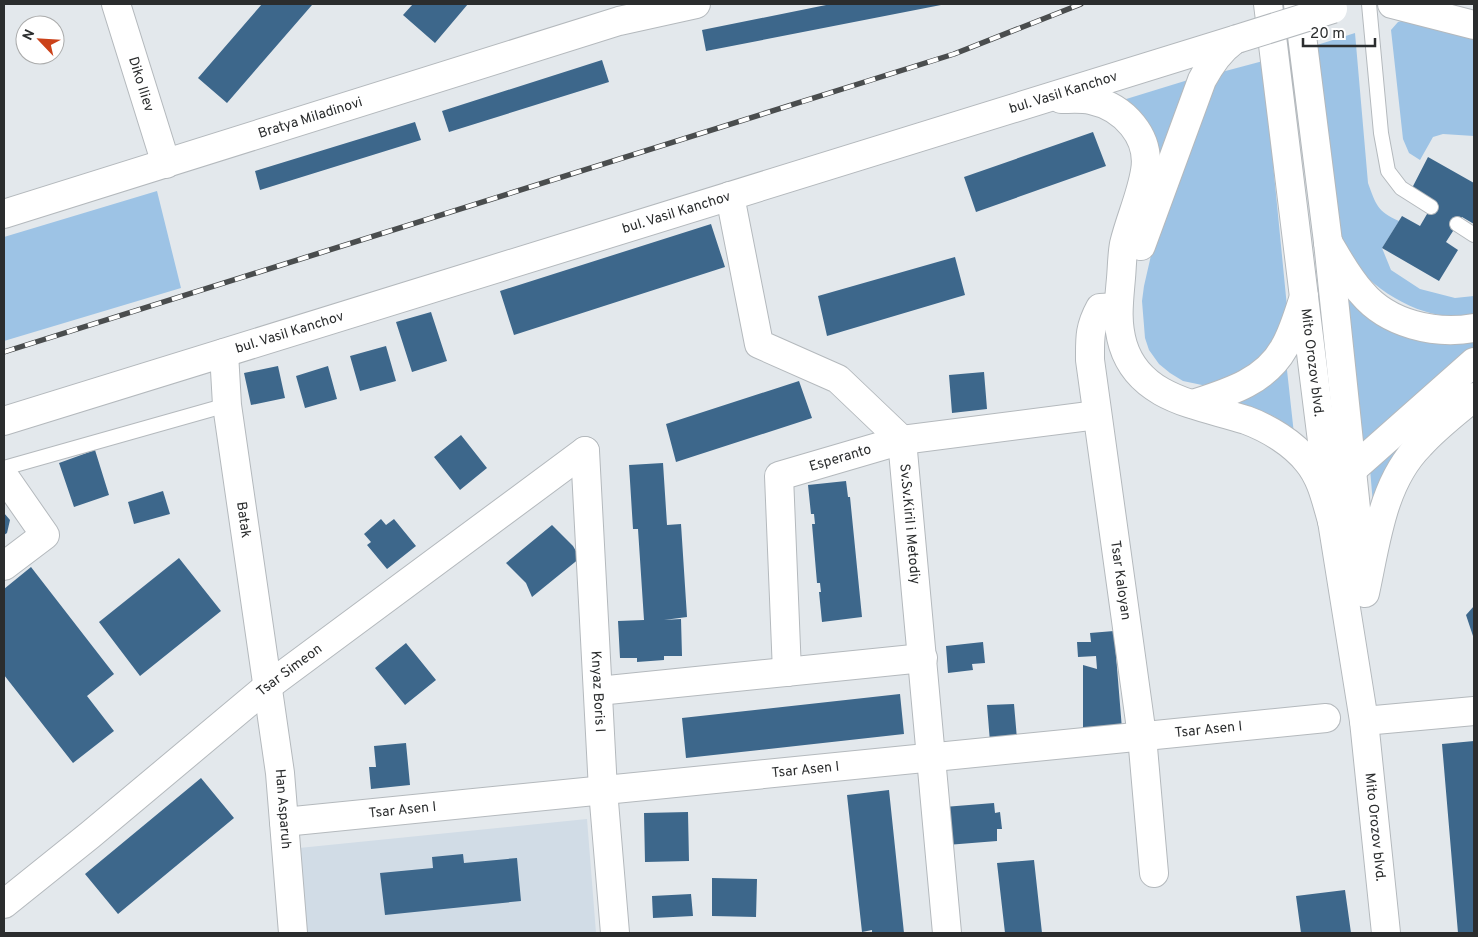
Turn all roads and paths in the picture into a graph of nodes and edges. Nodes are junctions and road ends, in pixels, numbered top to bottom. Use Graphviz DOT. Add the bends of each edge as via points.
graph roads {
  1 [pos="116,4"];
  2 [pos="696,4"];
  3 [pos="1268,4"];
  4 [pos="1298,4"];
  5 [pos="1369,4"];
  6 [pos="1392,4"];
  7 [pos="1341,6"];
  8 [pos="619,10"];
  9 [pos="1474,25"];
  10 [pos="1237,39"];
  11 [pos="1042,99"];
  12 [pos="166,164"];
  13 [pos="730,196"];
  14 [pos="1431,207"];
  15 [pos="4,214"];
  16 [pos="1457,224"];
  17 [pos="1474,235"];
  18 [pos="1328,242"];
  19 [pos="1304,297"];
  20 [pos="1119,301"];
  21 [pos="1474,328"];
  22 [pos="224,353"];
  23 [pos="1474,362"];
  24 [pos="1474,397"];
  25 [pos="227,404"];
  26 [pos="1193,404"];
  27 [pos="1097,415"];
  28 [pos="4,421"];
  29 [pos="902,440"];
  30 [pos="585,451"];
  31 [pos="4,468"];
  32 [pos="1352,470"];
  33 [pos="4,476"];
  34 [pos="1332,521"];
  35 [pos="4,566"];
  36 [pos="1365,593"];
  37 [pos="923,658"];
  38 [pos="788,672"];
  39 [pos="268,686"];
  40 [pos="598,691"];
  41 [pos="1474,711"];
  42 [pos="1326,718"];
  43 [pos="1364,722"];
  44 [pos="1142,736"];
  45 [pos="932,758"];
  46 [pos="603,790"];
  47 [pos="284,822"];
  48 [pos="1154,873"];
  49 [pos="4,904"];
  50 [pos="293,933"];
  51 [pos="616,933"];
  52 [pos="947,933"];
  53 [pos="1386,933"];
  1 -- 12 [label="street, Diko Iliev"];
  2 -- 8 [label="street, Bratya Miladinovi"];
  3 -- 19 [label="street, Mito Orozov blvd."];
  4 -- 18 [label="street, Mito Orozov blvd."];
  5 -- 14 [label="lane" via="1381,133 1388,171 1401,188"];
  6 -- 9 [label="street"];
  7 -- 10 [label="street, bul. Vasil Kanchov, bridge"];
  8 -- 12 [label="street, Bratya Miladinovi"];
  10 -- 11 [label="street, bul. Vasil Kanchov"];
  10 -- 20 [label="street" via="1218,55 1202,80"];
  11 -- 13 [label="street, bul. Vasil Kanchov"];
  11 -- 20 [label="street" via="1091,100 1107,106 1136,128 1142,142 1145,169 1124,246"];
  12 -- 15 [label="street, Bratya Miladinovi"];
  13 -- 22 [label="street, bul. Vasil Kanchov"];
  13 -- 29 [label="street" via="760,344 838,379"];
  16 -- 17 [label="lane"];
  18 -- 21 [label="street" via="1352,281 1377,307 1414,325"];
  18 -- 32 [label="street, Mito Orozov blvd."];
  19 -- 26 [label="street" via="1277,358 1249,383"];
  19 -- 34 [label="street, Mito Orozov blvd."];
  20 -- 26 [label="street" via="1123,346 1132,364 1145,381 1163,393"];
  20 -- 27 [label="street, Tsar Kaloyan" via="1100,308 1090,335"];
  22 -- 25 [label="street, Batak"];
  22 -- 28 [label="street, bul. Vasil Kanchov"];
  23 -- 32 [label="street"];
  24 -- 36 [label="street" via="1419,445 1404,464 1383,510"];
  25 -- 31 [label="lane"];
  25 -- 39 [label="street, Batak"];
  26 -- 34 [label="street" via="1248,421 1296,450 1308,461 1319,479"];
  27 -- 29 [label="street, Esperanto"];
  27 -- 44 [label="street, Tsar Kaloyan"];
  29 -- 37 [label="street, Sv.Sv.Kiril i Metodiy"];
  29 -- 38 [label="street, Esperanto" via="779,476"];
  30 -- 39 [label="street, Tsar Simeon"];
  30 -- 40 [label="street, Knyaz Boris I"];
  32 -- 34 [label="street" via="1344,483"];
  32 -- 36 [label="street, Mito Orozov blvd."];
  33 -- 35 [label="street" via="45,535"];
  34 -- 43 [label="street, Mito Orozov blvd."];
  36 -- 43 [label="street, Mito Orozov blvd."];
  37 -- 38 [label="street"];
  37 -- 45 [label="street, Sv.Sv.Kiril i Metodiy"];
  38 -- 40 [label="street"];
  39 -- 47 [label="street, Han Asparuh"];
  39 -- 49 [label="street, Tsar Simeon"];
  40 -- 46 [label="street, Knyaz Boris I"];
  41 -- 43 [label="street"];
  42 -- 44 [label="street, Tsar Asen I"];
  43 -- 53 [label="street, Mito Orozov blvd."];
  44 -- 45 [label="street, Tsar Asen I"];
  44 -- 48 [label="street, Tsar Kaloyan"];
  45 -- 46 [label="street, Tsar Asen I"];
  45 -- 52 [label="street, Sv.Sv.Kiril i Metodiy"];
  46 -- 47 [label="street, Tsar Asen I"];
  46 -- 51 [label="street, Knyaz Boris I"];
  47 -- 50 [label="street, Han Asparuh"];
}
